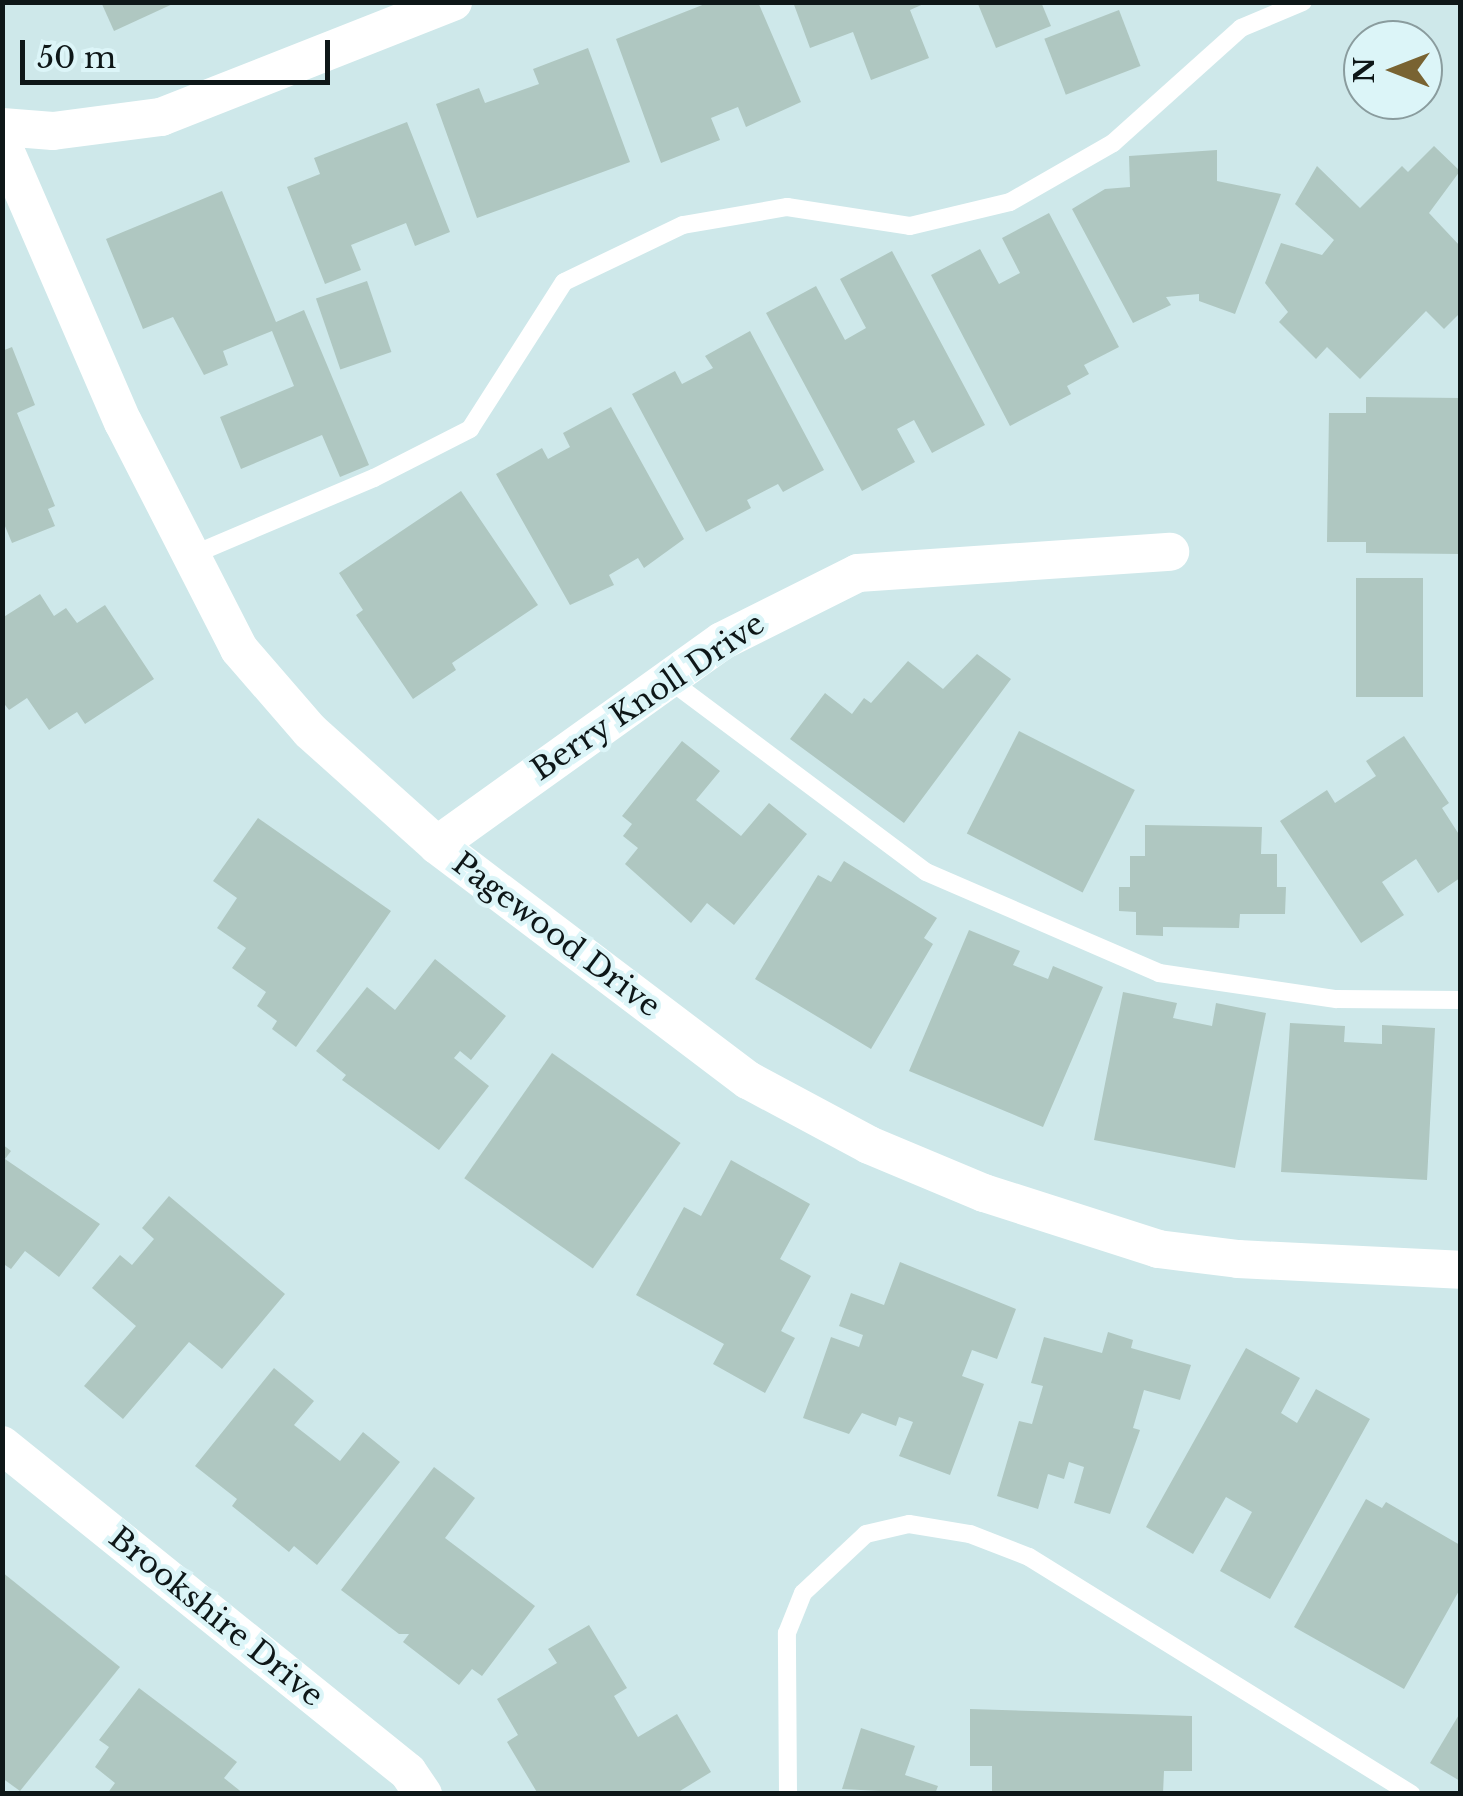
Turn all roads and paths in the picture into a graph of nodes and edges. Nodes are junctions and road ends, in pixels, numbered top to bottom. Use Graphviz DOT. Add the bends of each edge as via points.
graph roads {
  1 [pos="453,2"];
  2 [pos="1303,2"];
  3 [pos="2,127"];
  4 [pos="2,142"];
  5 [pos="1170,552"];
  6 [pos="188,556"];
  7 [pos="667,678"];
  8 [pos="437,845"];
  9 [pos="1460,1000"];
  10 [pos="1460,1270"];
  11 [pos="2,1446"];
  12 [pos="423,1794"];
  13 [pos="788,1794"];
  14 [pos="1411,1794"];
  1 -- 3 [label="street" via="161,117 53,131"];
  2 -- 6 [label="lane" via="1241,28 1113,143 1010,202 910,226 787,206 683,225 564,282 470,428 374,478"];
  4 -- 6 [label="street, Pagewood Drive"];
  5 -- 7 [label="street, Berry Knoll Drive" via="858,573 762,618"];
  6 -- 8 [label="street, Pagewood Drive" via="239,649 270,688"];
  7 -- 8 [label="street, Berry Knoll Drive"];
  7 -- 9 [label="lane" via="926,872 1159,973 1336,999"];
  8 -- 10 [label="street, Pagewood Drive" via="748,1080 869,1145 984,1194 1158,1249 1238,1260"];
  11 -- 12 [label="street, Brookshire Drive" via="408,1772"];
  13 -- 14 [label="lane" via="787,1633 802,1593 866,1534 909,1524 970,1534 1029,1557"];
}
